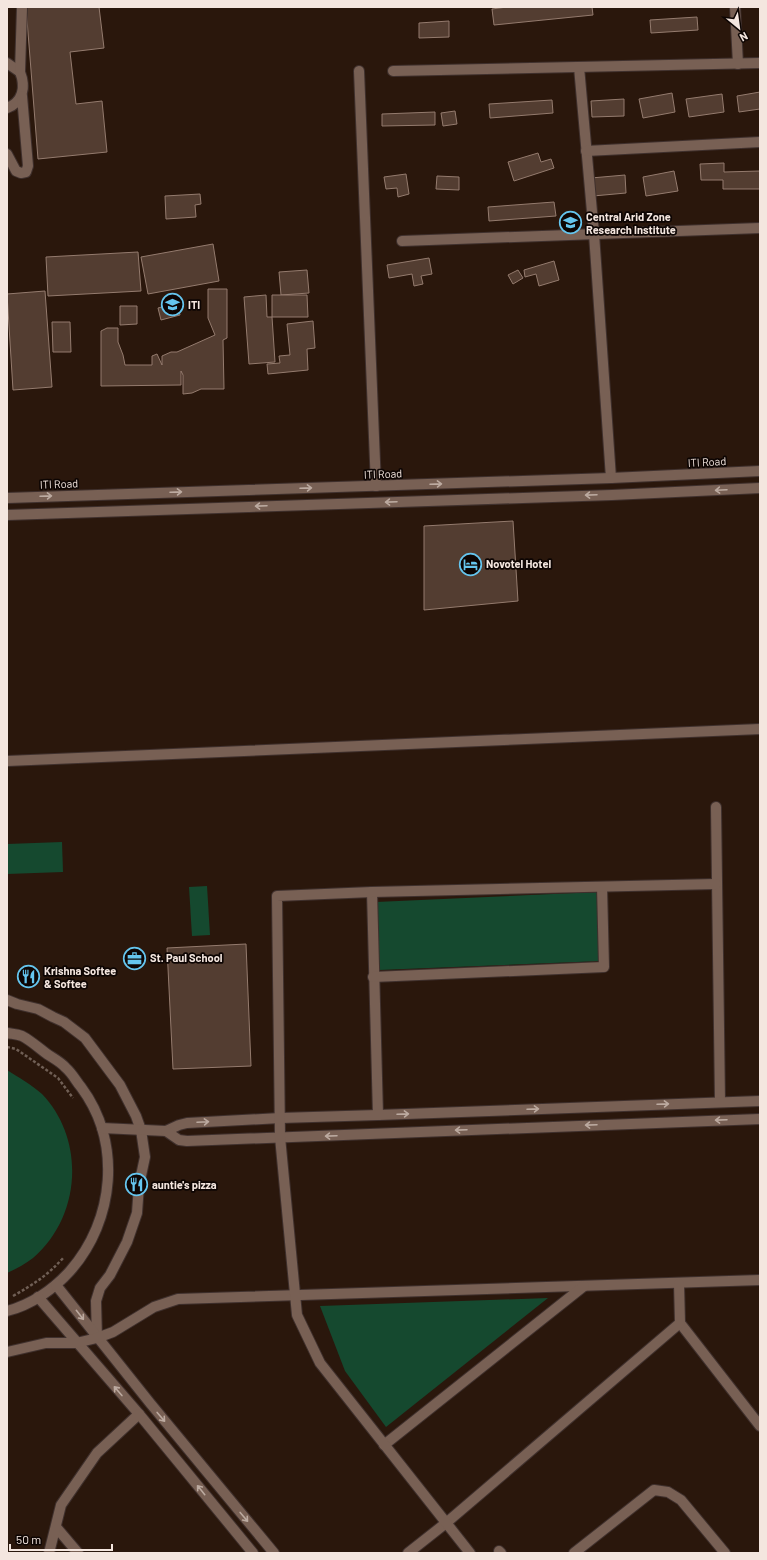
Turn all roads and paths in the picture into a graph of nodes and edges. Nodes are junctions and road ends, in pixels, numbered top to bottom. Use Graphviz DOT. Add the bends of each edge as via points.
graph roads {
  1 [pos="22,7"];
  2 [pos="735,7"];
  3 [pos="760,63"];
  4 [pos="7,64"];
  5 [pos="738,64"];
  6 [pos="579,67"];
  7 [pos="359,71"];
  8 [pos="394,71"];
  9 [pos="20,72"];
  10 [pos="22,96"];
  11 [pos="7,108"];
  12 [pos="760,142"];
  13 [pos="586,151"];
  14 [pos="7,154"];
  15 [pos="760,228"];
  16 [pos="594,234"];
  17 [pos="402,242"];
  18 [pos="760,471"];
  19 [pos="611,478"];
  20 [pos="376,486"];
  21 [pos="760,488"];
  22 [pos="7,498"];
  23 [pos="7,515"];
  24 [pos="760,730"];
  25 [pos="7,761"];
  26 [pos="716,807"];
  27 [pos="716,884"];
  28 [pos="602,887"];
  29 [pos="372,892"];
  30 [pos="373,977"];
  31 [pos="7,1000"];
  32 [pos="7,1033"];
  33 [pos="7,1046"];
  34 [pos="75,1101"];
  35 [pos="760,1101"];
  36 [pos="720,1102"];
  37 [pos="378,1116"];
  38 [pos="280,1118"];
  39 [pos="760,1119"];
  40 [pos="102,1128"];
  41 [pos="141,1130"];
  42 [pos="166,1131"];
  43 [pos="280,1138"];
  44 [pos="68,1253"];
  45 [pos="760,1280"];
  46 [pos="679,1284"];
  47 [pos="56,1285"];
  48 [pos="584,1286"];
  49 [pos="295,1295"];
  50 [pos="38,1297"];
  51 [pos="7,1298"];
  52 [pos="7,1311"];
  53 [pos="680,1323"];
  54 [pos="97,1338"];
  55 [pos="76,1343"];
  56 [pos="7,1352"];
  57 [pos="138,1414"];
  58 [pos="760,1426"];
  59 [pos="384,1445"];
  60 [pos="446,1523"];
  61 [pos="56,1527"];
  62 [pos="49,1553"];
  63 [pos="78,1553"];
  64 [pos="252,1553"];
  65 [pos="274,1553"];
  66 [pos="408,1553"];
  67 [pos="470,1553"];
  68 [pos="574,1553"];
  69 [pos="725,1553"];
  1 -- 9 [label="street"];
  2 -- 5 [label="street"];
  3 -- 5 [label="street"];
  4 -- 9 [label="street"];
  5 -- 6 [label="street"];
  6 -- 8 [label="street"];
  6 -- 13 [label="street"];
  7 -- 20 [label="street"];
  9 -- 10 [label="street"];
  10 -- 11 [label="street" via="14,105"];
  10 -- 14 [label="street" via="28,166 26,172 16,171"];
  12 -- 13 [label="street"];
  13 -- 16 [label="street"];
  15 -- 16 [label="street"];
  16 -- 17 [label="street"];
  16 -- 19 [label="street"];
  18 -- 19 [label="street, ITI Road"];
  20 -- 19 [label="street, ITI Road, one-way"];
  22 -- 20 [label="street, ITI Road, one-way"];
  21 -- 23 [label="street, one-way"];
  24 -- 25 [label="street"];
  26 -- 27 [label="street"];
  27 -- 28 [label="street"];
  27 -- 36 [label="street"];
  28 -- 29 [label="street"];
  28 -- 30 [label="street" via="604,967"];
  29 -- 30 [label="street"];
  29 -- 38 [label="street" via="277,896"];
  30 -- 37 [label="street"];
  31 -- 41 [label="street" via="38,1009 64,1022 85,1038 120,1085"];
  32 -- 40 [label="street" via="22,1036 67,1068 91,1100"];
  33 -- 34 [label="path" via="16,1049 58,1078"];
  35 -- 36 [label="street"];
  37 -- 36 [label="street, one-way"];
  37 -- 38 [label="street"];
  42 -- 38 [label="street, one-way" via="187,1123"];
  38 -- 43 [label="street"];
  39 -- 43 [label="street, one-way"];
  40 -- 41 [label="street"];
  40 -- 47 [label="street" via="108,1157 108,1187 102,1215 91,1242 79,1261"];
  41 -- 42 [label="street"];
  41 -- 54 [label="street" via="145,1157 137,1213 127,1242 110,1275 100,1288 96,1301"];
  42 -- 43 [label="street" via="179,1140 187,1141"];
  43 -- 49 [label="street"];
  44 -- 51 [label="path" via="38,1282"];
  45 -- 46 [label="street"];
  46 -- 48 [label="street"];
  46 -- 53 [label="street"];
  47 -- 50 [label="street"];
  47 -- 54 [label="street, one-way"];
  48 -- 49 [label="street"];
  48 -- 59 [label="street"];
  49 -- 54 [label="street" via="178,1299 154,1307 113,1332"];
  49 -- 59 [label="street" via="297,1316 320,1363"];
  50 -- 52 [label="street"];
  50 -- 55 [label="street"];
  53 -- 58 [label="street"];
  53 -- 60 [label="street"];
  54 -- 55 [label="street"];
  54 -- 65 [label="street, one-way"];
  55 -- 56 [label="street" via="46,1343"];
  57 -- 55 [label="street, one-way"];
  57 -- 61 [label="street" via="97,1453 62,1505"];
  64 -- 57 [label="street, one-way"];
  59 -- 60 [label="street"];
  60 -- 66 [label="street"];
  60 -- 67 [label="street"];
  61 -- 62 [label="street"];
  61 -- 63 [label="street"];
  68 -- 69 [label="street" via="654,1490 668,1492 681,1500"];
}
